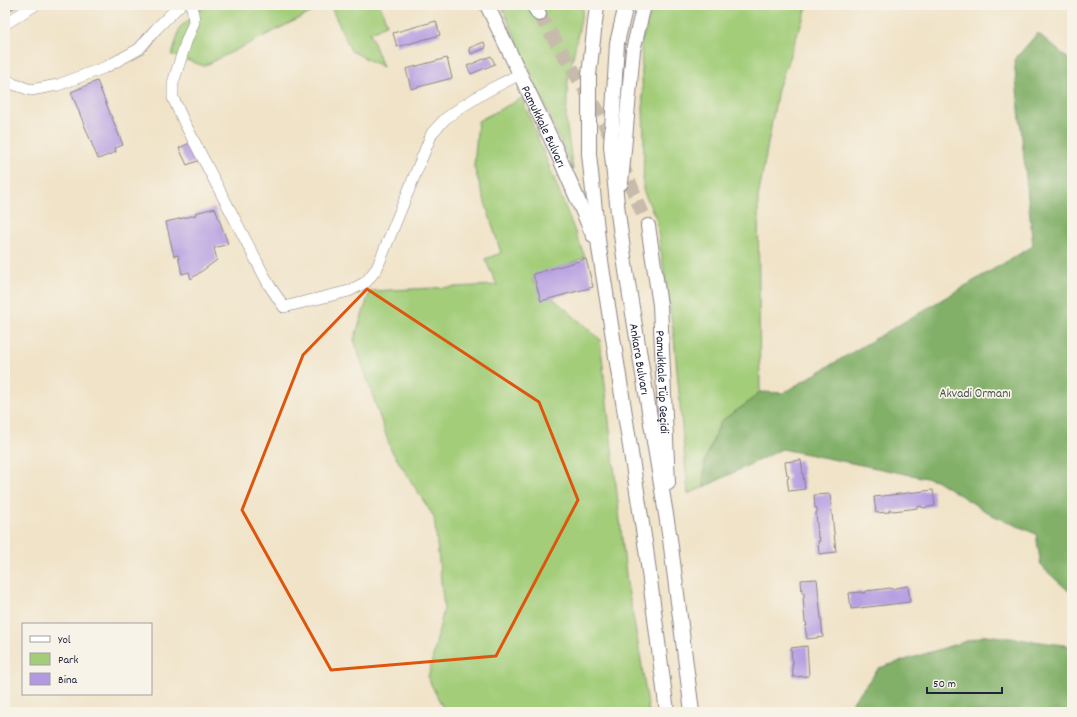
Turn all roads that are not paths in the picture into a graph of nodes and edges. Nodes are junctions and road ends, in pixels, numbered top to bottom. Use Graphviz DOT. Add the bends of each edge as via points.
graph roads {
  1 [pos="34,5"];
  2 [pos="180,5"];
  3 [pos="192,5"];
  4 [pos="487,5"];
  5 [pos="597,5"];
  6 [pos="626,5"];
  7 [pos="644,5"];
  8 [pos="5,24"];
  9 [pos="520,74"];
  10 [pos="5,78"];
  11 [pos="618,213"];
  12 [pos="648,226"];
  13 [pos="599,248"];
  14 [pos="670,539"];
  15 [pos="667,712"];
  16 [pos="692,712"];
  1 -- 8 [label="lane"];
  2 -- 10 [label="lane" via="140,49 106,67 58,84 31,90 13,84"];
  3 -- 9 [label="lane" via="194,22 173,83 173,98 269,285 284,307 349,291 366,282 376,268 432,133 445,119 463,106"];
  4 -- 9 [label="main road, Pamukkale Bulvarı"];
  5 -- 13 [label="main road, Ankara Bulvarı" via="588,75 589,154"];
  6 -- 11 [label="main road, Ankara Bulvarı" via="617,43 611,146"];
  7 -- 11 [label="main road" via="633,50"];
  9 -- 13 [label="main road, Pamukkale Bulvarı"];
  11 -- 14 [label="main road, Ankara Bulvarı"];
  12 -- 14 [label="main road, Pamukkale Tüp Geçidi" via="660,305"];
  13 -- 15 [label="main road, Ankara Bulvarı" via="646,549"];
  14 -- 16 [label="main road, Ankara Bulvarı"];
}
